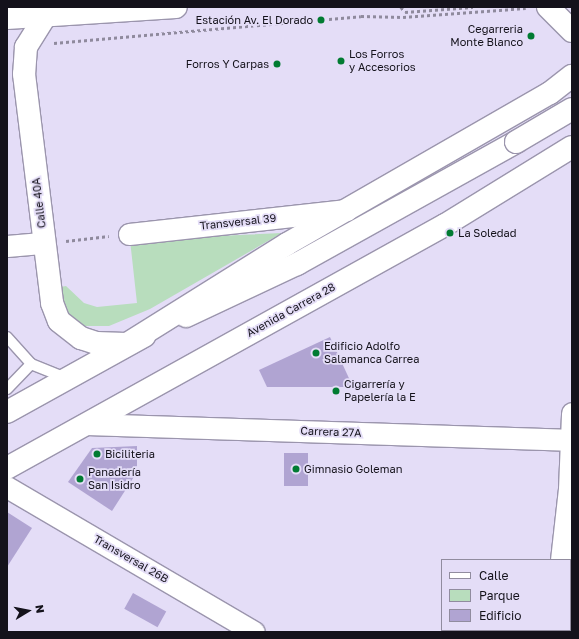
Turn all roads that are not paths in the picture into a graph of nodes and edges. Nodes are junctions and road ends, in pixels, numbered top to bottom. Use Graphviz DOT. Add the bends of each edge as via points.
graph roads {
  1 [pos="176,7"];
  2 [pos="538,8"];
  3 [pos="46,15"];
  4 [pos="7,18"];
  5 [pos="572,31"];
  6 [pos="572,76"];
  7 [pos="572,109"];
  8 [pos="572,147"];
  9 [pos="347,210"];
  10 [pos="129,234"];
  11 [pos="44,243"];
  12 [pos="7,246"];
  13 [pos="7,336"];
  14 [pos="127,344"];
  15 [pos="31,364"];
  16 [pos="66,378"];
  17 [pos="7,389"];
  18 [pos="7,412"];
  19 [pos="572,413"];
  20 [pos="89,424"];
  21 [pos="572,440"];
  22 [pos="7,468"];
  23 [pos="7,487"];
  24 [pos="561,559"];
  25 [pos="254,632"];
  1 -- 3 [label="main road"];
  2 -- 5 [label="main road"];
  3 -- 4 [label="main road"];
  3 -- 11 [label="main road, Calle 40A" via="30,41 24,58"];
  6 -- 9 [label="main road" via="550,93"];
  7 -- 14 [label="main road, bridge" via="297,264"];
  8 -- 20 [label="main road, Avenida Carrera 28" via="444,224"];
  9 -- 10 [label="street, Transversal 39"];
  9 -- 14 [label="main road"];
  11 -- 12 [label="street"];
  11 -- 14 [label="main road, Calle 40A" via="48,285 59,321 70,332 96,343"];
  13 -- 15 [label="lane"];
  14 -- 16 [label="main road"];
  15 -- 16 [label="lane"];
  15 -- 17 [label="lane"];
  16 -- 18 [label="main road"];
  19 -- 21 [label="street"];
  20 -- 21 [label="street, Carrera 27A"];
  20 -- 22 [label="main road, Avenida Carrera 28"];
  21 -- 24 [label="street"];
  23 -- 25 [label="street, Transversal 26B"];
}
